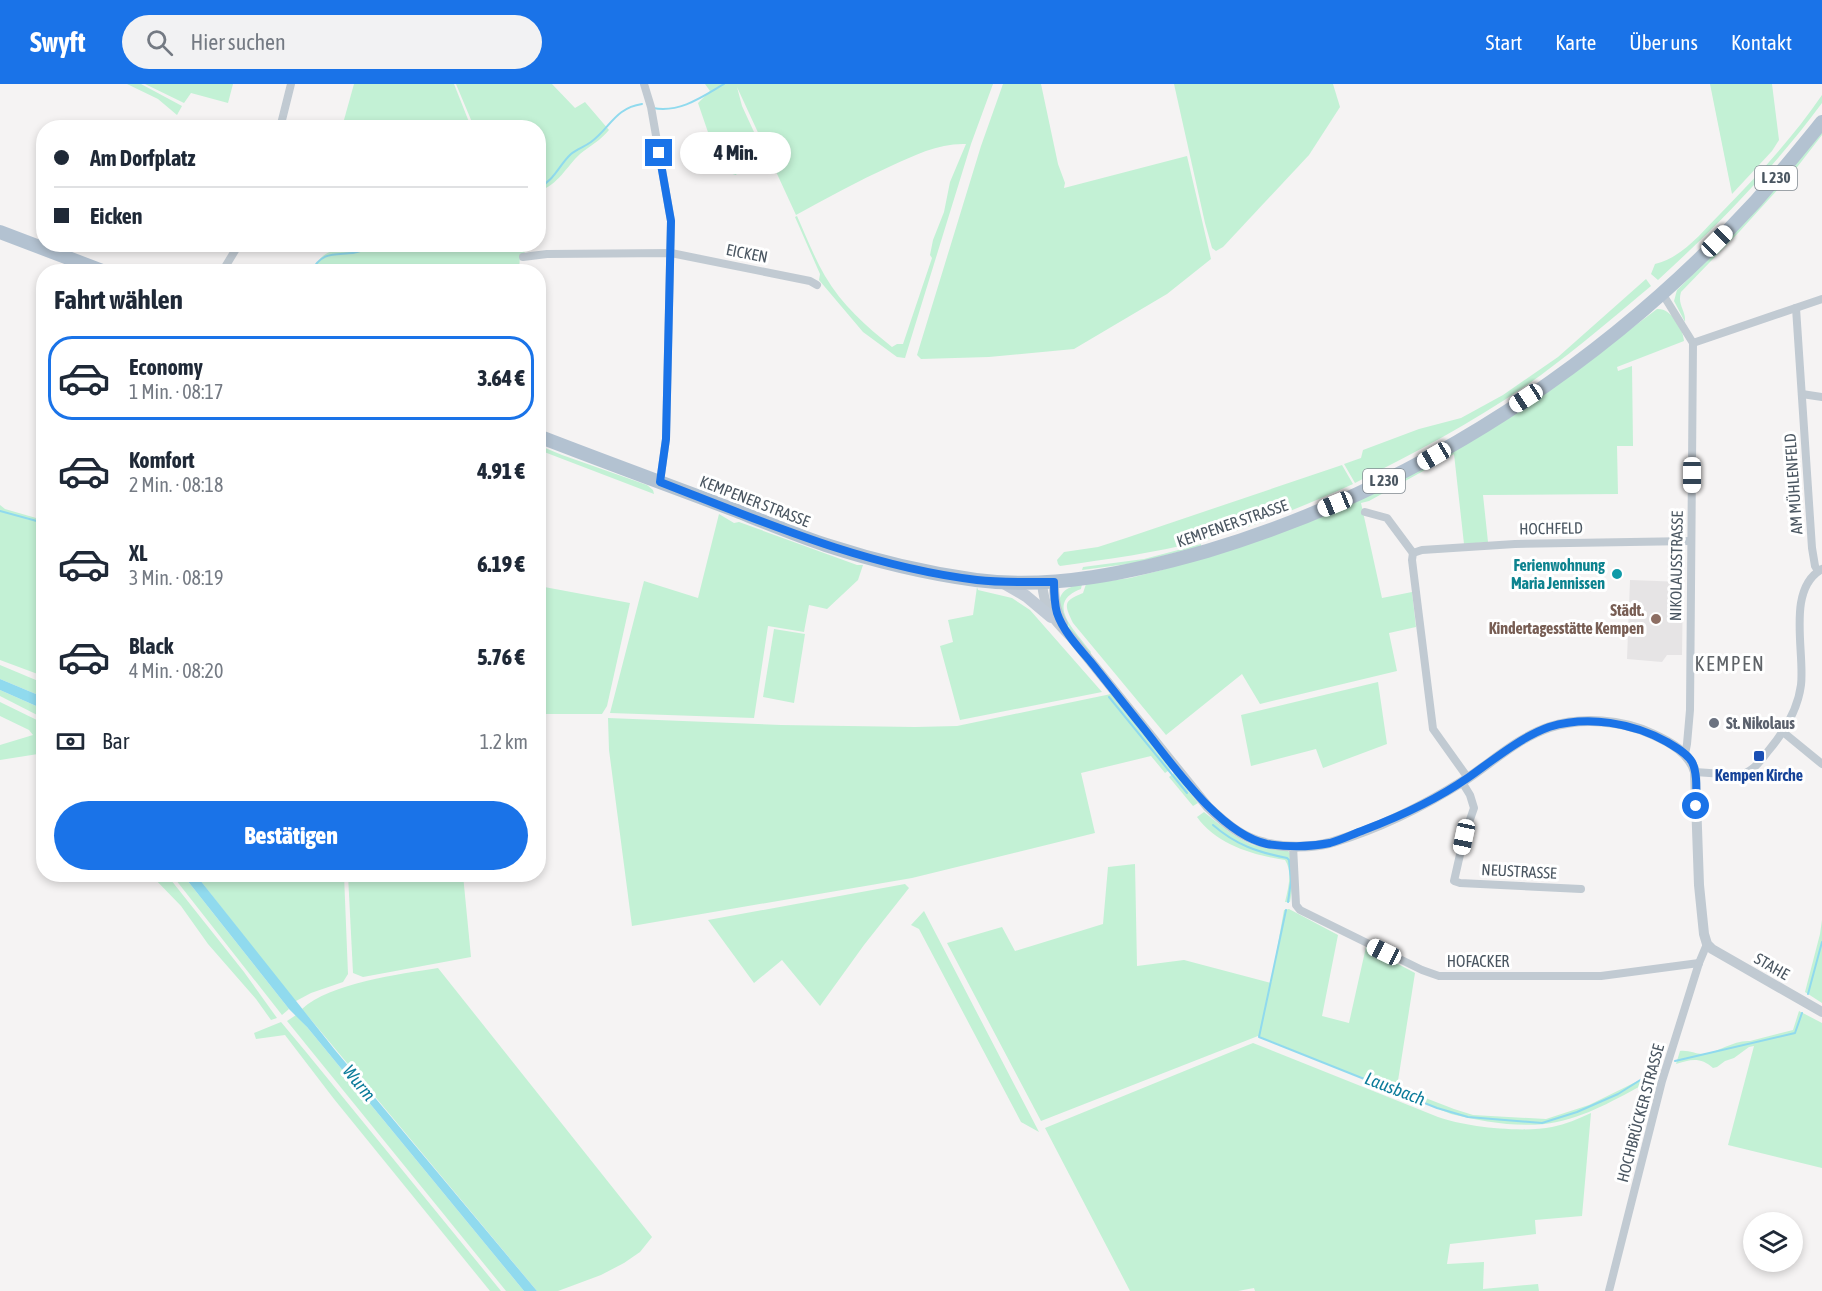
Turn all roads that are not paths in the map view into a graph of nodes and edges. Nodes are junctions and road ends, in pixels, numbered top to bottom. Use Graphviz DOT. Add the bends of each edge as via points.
graph roads {
  1 [pos="291,84"];
  2 [pos="644,84"];
  3 [pos="282,120"];
  4 [pos="1822,122"];
  5 [pos="0,232"];
  6 [pos="36,246"];
  7 [pos="52,252"];
  8 [pos="671,253"];
  9 [pos="523,257"];
  10 [pos="84,264"];
  11 [pos="817,285"];
  12 [pos="1662,293"];
  13 [pos="1822,299"];
  14 [pos="1796,308"];
  15 [pos="1693,343"];
  16 [pos="1802,394"];
  17 [pos="1822,397"];
  18 [pos="546,439"];
  19 [pos="660,482"];
  20 [pos="1365,512"];
  21 [pos="1691,541"];
  22 [pos="1413,553"];
  23 [pos="1820,570"];
  24 [pos="1002,582"];
  25 [pos="1048,582"];
  26 [pos="1051,617"];
  27 [pos="1071,637"];
  28 [pos="1782,732"];
  29 [pos="1685,754"];
  30 [pos="1822,764"];
  31 [pos="1695,772"];
  32 [pos="1465,780"];
  33 [pos="1293,846"];
  34 [pos="1581,889"];
  35 [pos="1707,944"];
  36 [pos="1699,963"];
  37 [pos="1822,1012"];
  38 [pos="1609,1291"];
  1 -- 3 [label="street"];
  2 -- 8 [label="street" via="671,221"];
  4 -- 12 [label="main road, KEMPENER STRASSE / L 230" via="1755,202"];
  5 -- 6 [label="main road"];
  7 -- 10 [label="main road"];
  8 -- 9 [label="street, EICKEN"];
  8 -- 11 [label="street, EICKEN"];
  8 -- 19 [label="street" via="666,439"];
  12 -- 15 [label="street"];
  12 -- 25 [label="main road, KEMPENER STRASSE / L 230" via="1558,377 1449,447 1390,479 1335,504 1218,547 1149,566"];
  13 -- 14 [label="street"];
  14 -- 15 [label="street"];
  14 -- 16 [label="street, AM MÜHLENFELD"];
  15 -- 21 [label="street, NIKOLAUSSTRASSE"];
  16 -- 17 [label="street"];
  16 -- 23 [label="street, AM MÜHLENFELD" via="1812,548 1815,566"];
  18 -- 19 [label="main road, KEMPENER STRASSE / L 230"];
  19 -- 24 [label="main road, KEMPENER STRASSE / L 230" via="836,548 921,571"];
  20 -- 22 [label="street" via="1388,518"];
  21 -- 22 [label="street, HOCHFELD" via="1515,544"];
  21 -- 29 [label="street, NIKOLAUSSTRASSE" via="1690,710"];
  22 -- 32 [label="street" via="1433,729"];
  23 -- 28 [label="street" via="1805,588 1800,611 1801,687"];
  24 -- 25 [label="main road, KEMPENER STRASSE / L 230"];
  24 -- 26 [label="main road"];
  25 -- 26 [label="street" via="1043,598"];
  25 -- 27 [label="street" via="1058,615"];
  26 -- 27 [label="street"];
  27 -- 33 [label="street" via="1208,807 1251,839"];
  28 -- 30 [label="street"];
  28 -- 31 [label="street" via="1753,770 1738,775"];
  29 -- 31 [label="street"];
  29 -- 32 [label="street" via="1644,731 1607,723 1574,722 1541,731"];
  31 -- 35 [label="street" via="1699,885"];
  32 -- 33 [label="street" via="1404,815 1331,842"];
  32 -- 34 [label="street, NEUSTRASSE" via="1474,808 1454,881"];
  33 -- 36 [label="street, HOFACKER" via="1296,905 1300,910 1438,976 1601,976"];
  35 -- 36 [label="street, HOCHBRÜCKER STRASSE"];
  35 -- 37 [label="street, STAHE"];
  36 -- 38 [label="street, HOCHBRÜCKER STRASSE" via="1662,1081"];
}
